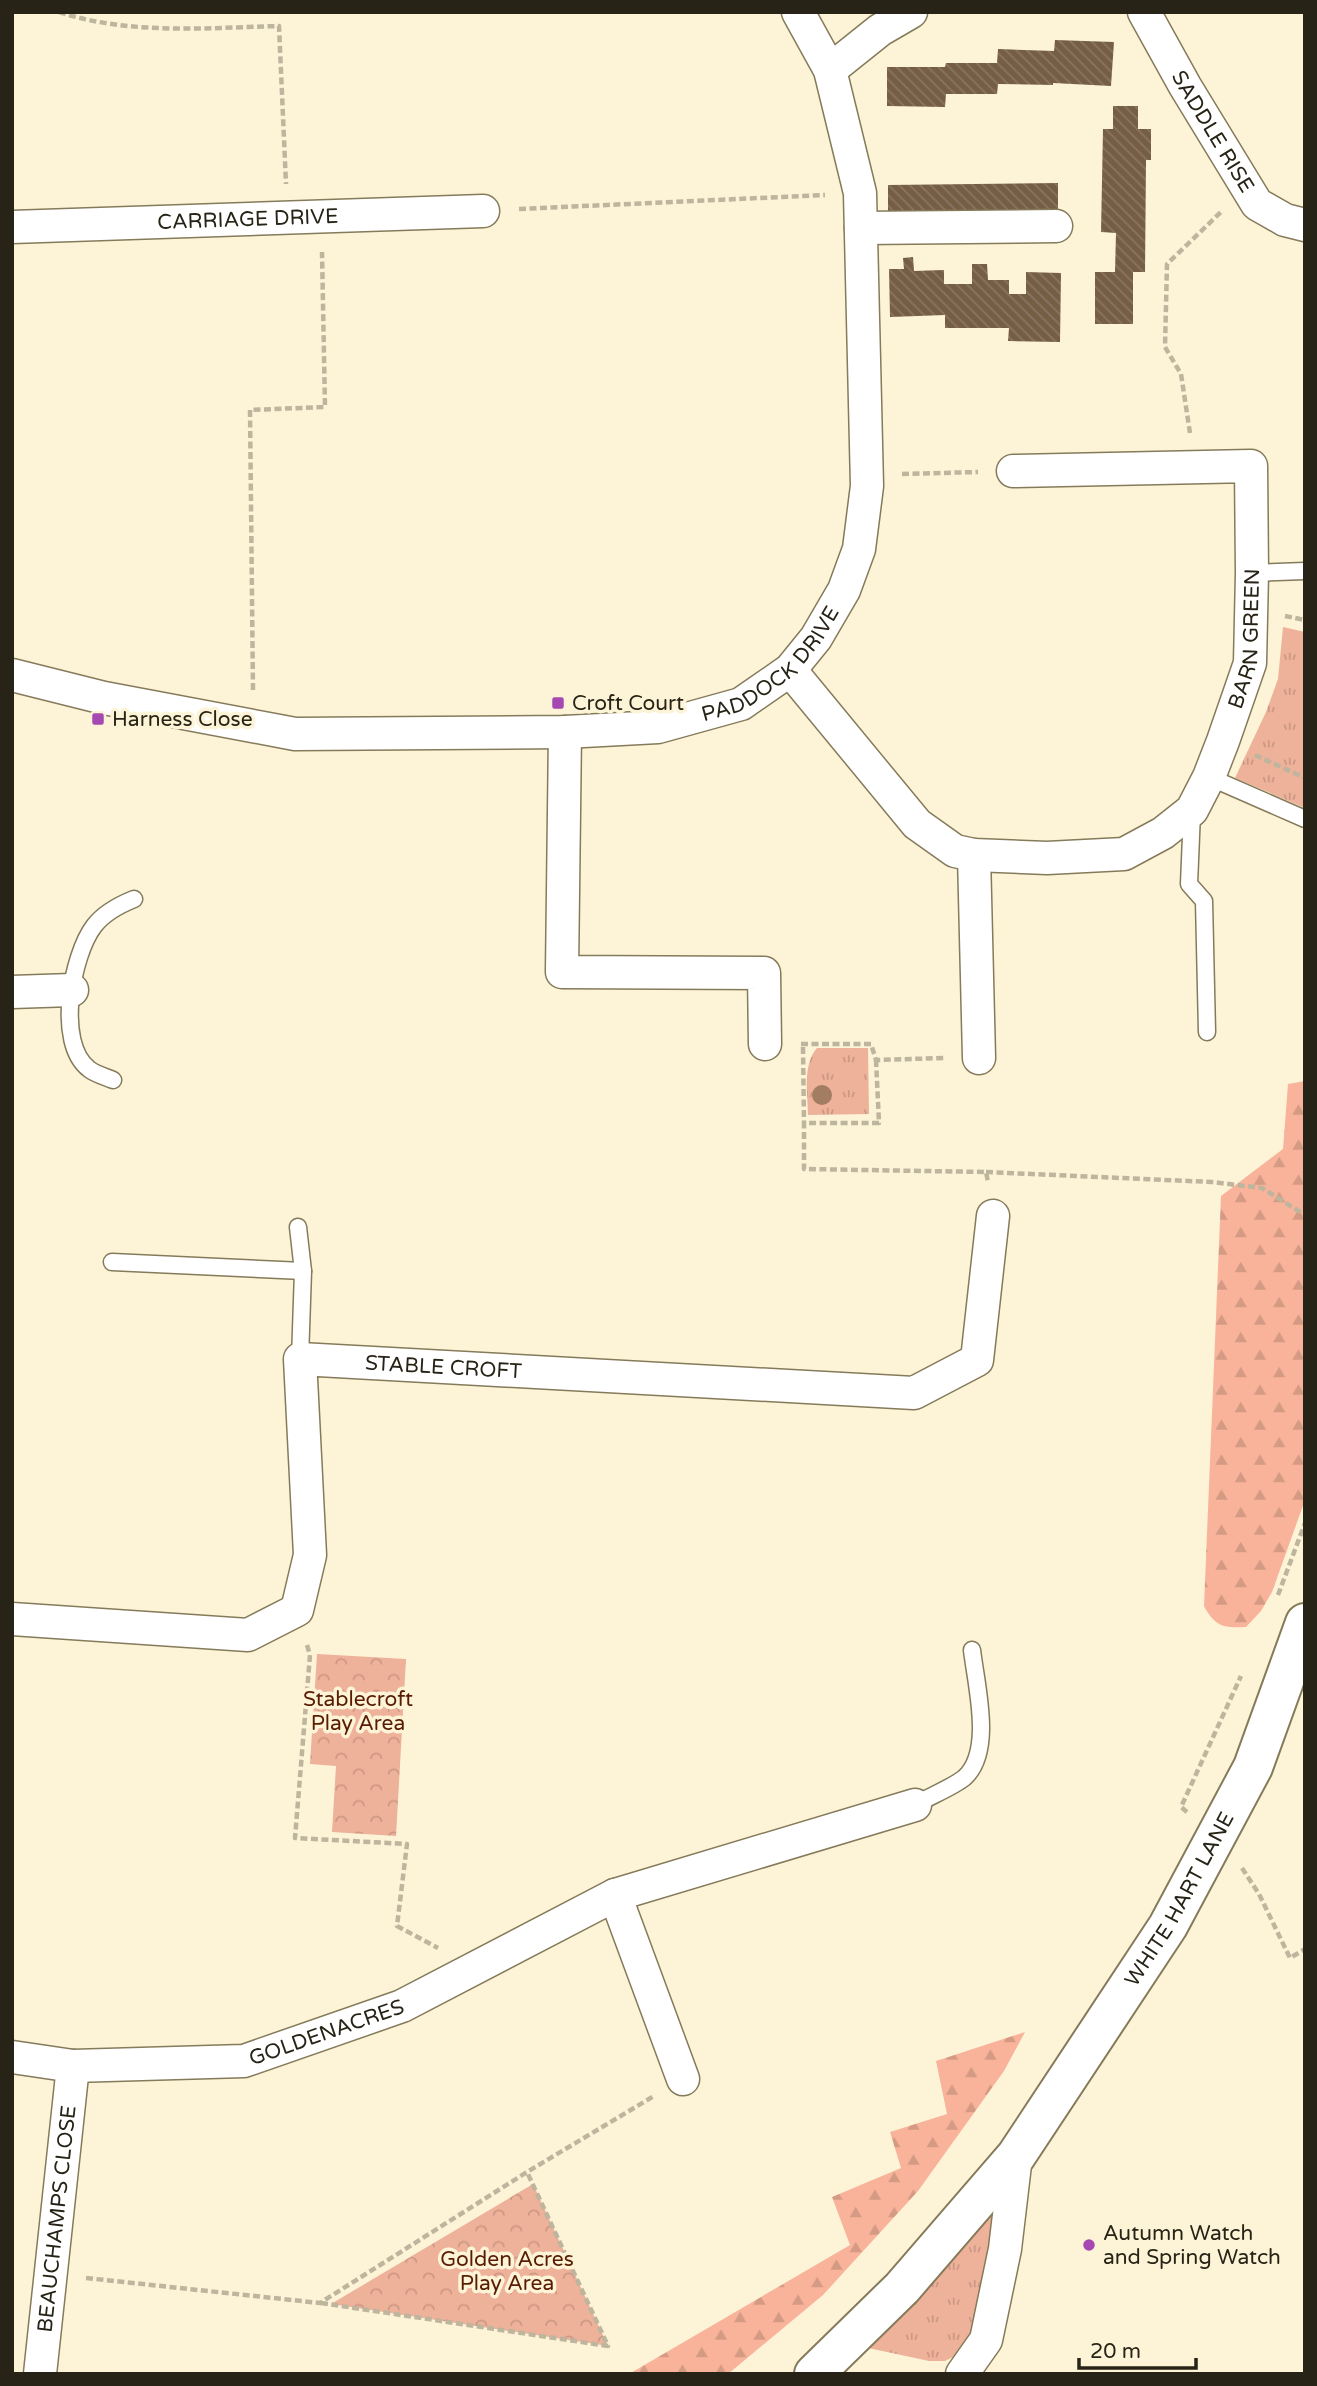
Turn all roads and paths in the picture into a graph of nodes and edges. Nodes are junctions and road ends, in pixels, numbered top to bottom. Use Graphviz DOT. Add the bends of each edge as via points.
graph roads {
  1 [pos="59,12"];
  2 [pos="798,12"];
  3 [pos="911,12"];
  4 [pos="1144,12"];
  5 [pos="830,70"];
  6 [pos="860,193"];
  7 [pos="1227,205"];
  8 [pos="483,211"];
  9 [pos="321,216"];
  10 [pos="287,217"];
  11 [pos="1305,225"];
  12 [pos="1056,226"];
  13 [pos="12,227"];
  14 [pos="861,228"];
  15 [pos="1191,437"];
  16 [pos="1013,471"];
  17 [pos="890,474"];
  18 [pos="1305,571"];
  19 [pos="1252,573"];
  20 [pos="790,670"];
  21 [pos="12,675"];
  22 [pos="253,726"];
  23 [pos="565,732"];
  24 [pos="1223,741"];
  25 [pos="1209,777"];
  26 [pos="1305,778"];
  27 [pos="1192,810"];
  28 [pos="1305,820"];
  29 [pos="974,855"];
  30 [pos="134,899"];
  31 [pos="72,990"];
  32 [pos="12,992"];
  33 [pos="1206,1031"];
  34 [pos="765,1044"];
  35 [pos="803,1044"];
  36 [pos="979,1058"];
  37 [pos="876,1060"];
  38 [pos="113,1080"];
  39 [pos="804,1123"];
  40 [pos="986,1172"];
  41 [pos="1305,1215"];
  42 [pos="993,1216"];
  43 [pos="298,1227"];
  44 [pos="112,1262"];
  45 [pos="303,1271"];
  46 [pos="300,1359"];
  47 [pos="297,1610"];
  48 [pos="12,1619"];
  49 [pos="1305,1623"];
  50 [pos="972,1650"];
  51 [pos="915,1805"];
  52 [pos="615,1895"];
  53 [pos="1305,1949"];
  54 [pos="1290,1958"];
  55 [pos="470,1971"];
  56 [pos="12,2057"];
  57 [pos="73,2066"];
  58 [pos="683,2079"];
  59 [pos="1016,2156"];
  60 [pos="527,2172"];
  61 [pos="50,2274"];
  62 [pos="320,2302"];
  63 [pos="40,2374"];
  64 [pos="814,2374"];
  65 [pos="962,2374"];
  1 -- 10 [label="path" via="138,26 279,26"];
  2 -- 5 [label="street, PADDOCK DRIVE"];
  3 -- 5 [label="street"];
  4 -- 11 [label="street, SADDLE RISE" via="1257,204"];
  5 -- 6 [label="street, PADDOCK DRIVE"];
  6 -- 8 [label="path"];
  6 -- 14 [label="street, PADDOCK DRIVE"];
  7 -- 15 [label="path" via="1167,264 1165,347 1181,374"];
  8 -- 9 [label="street, CARRIAGE DRIVE"];
  9 -- 10 [label="street, CARRIAGE DRIVE"];
  9 -- 22 [label="path" via="325,407 250,410"];
  10 -- 13 [label="street, CARRIAGE DRIVE"];
  12 -- 14 [label="street"];
  14 -- 20 [label="street, PADDOCK DRIVE" via="867,486 859,549 844,590 816,638"];
  16 -- 17 [label="path"];
  16 -- 19 [label="street, BARN GREEN" via="1251,466"];
  18 -- 19 [label="lane"];
  19 -- 24 [label="street, BARN GREEN" via="1250,663"];
  20 -- 23 [label="street, PADDOCK DRIVE" via="741,704 659,727"];
  20 -- 29 [label="street, BARN GREEN" via="917,824 955,851"];
  21 -- 22 [label="street, PADDOCK DRIVE"];
  22 -- 23 [label="street, PADDOCK DRIVE" via="295,734"];
  23 -- 34 [label="street" via="562,972 764,973"];
  24 -- 25 [label="street, BARN GREEN"];
  24 -- 26 [label="path"];
  25 -- 27 [label="street, BARN GREEN"];
  25 -- 28 [label="lane"];
  27 -- 29 [label="street, BARN GREEN" via="1125,854"];
  27 -- 33 [label="lane" via="1189,884 1204,901"];
  29 -- 36 [label="street"];
  30 -- 31 [label="lane" via="117,906 95,925 76,965"];
  31 -- 32 [label="street"];
  31 -- 38 [label="lane" via="69,1014 79,1056 88,1069"];
  34 -- 35 [label="path"];
  35 -- 37 [label="path" via="871,1044"];
  35 -- 39 [label="path"];
  36 -- 37 [label="path"];
  37 -- 39 [label="path" via="879,1123"];
  39 -- 40 [label="path" via="804,1169"];
  40 -- 41 [label="path" via="1262,1188"];
  40 -- 42 [label="path"];
  42 -- 46 [label="street, STABLE CROFT" via="977,1360 914,1393"];
  43 -- 45 [label="lane"];
  44 -- 45 [label="lane"];
  45 -- 46 [label="lane"];
  46 -- 47 [label="street" via="310,1555"];
  47 -- 48 [label="street" via="248,1635"];
  47 -- 55 [label="path" via="310,1655 295,1838 407,1844 397,1926 446,1952"];
  49 -- 59 [label="street, WHITE HART LANE" via="1253,1767 1168,1926"];
  50 -- 51 [label="lane" via="980,1748 963,1779"];
  51 -- 52 [label="street, GOLDENACRES"];
  52 -- 55 [label="street, GOLDENACRES"];
  52 -- 58 [label="street"];
  53 -- 54 [label="path"];
  55 -- 57 [label="street, GOLDENACRES" via="402,2006 244,2061"];
  56 -- 57 [label="street, GOLDENACRES"];
  57 -- 61 [label="street, BEAUCHAMPS CLOSE"];
  58 -- 60 [label="path"];
  59 -- 64 [label="street, WHITE HART LANE" via="902,2288"];
  59 -- 65 [label="street, WHITE HART LANE" via="1005,2249 986,2340"];
  60 -- 62 [label="path"];
  60 -- 62 [label="path" via="608,2346"];
  61 -- 62 [label="path"];
  61 -- 63 [label="street, BEAUCHAMPS CLOSE"];
}
